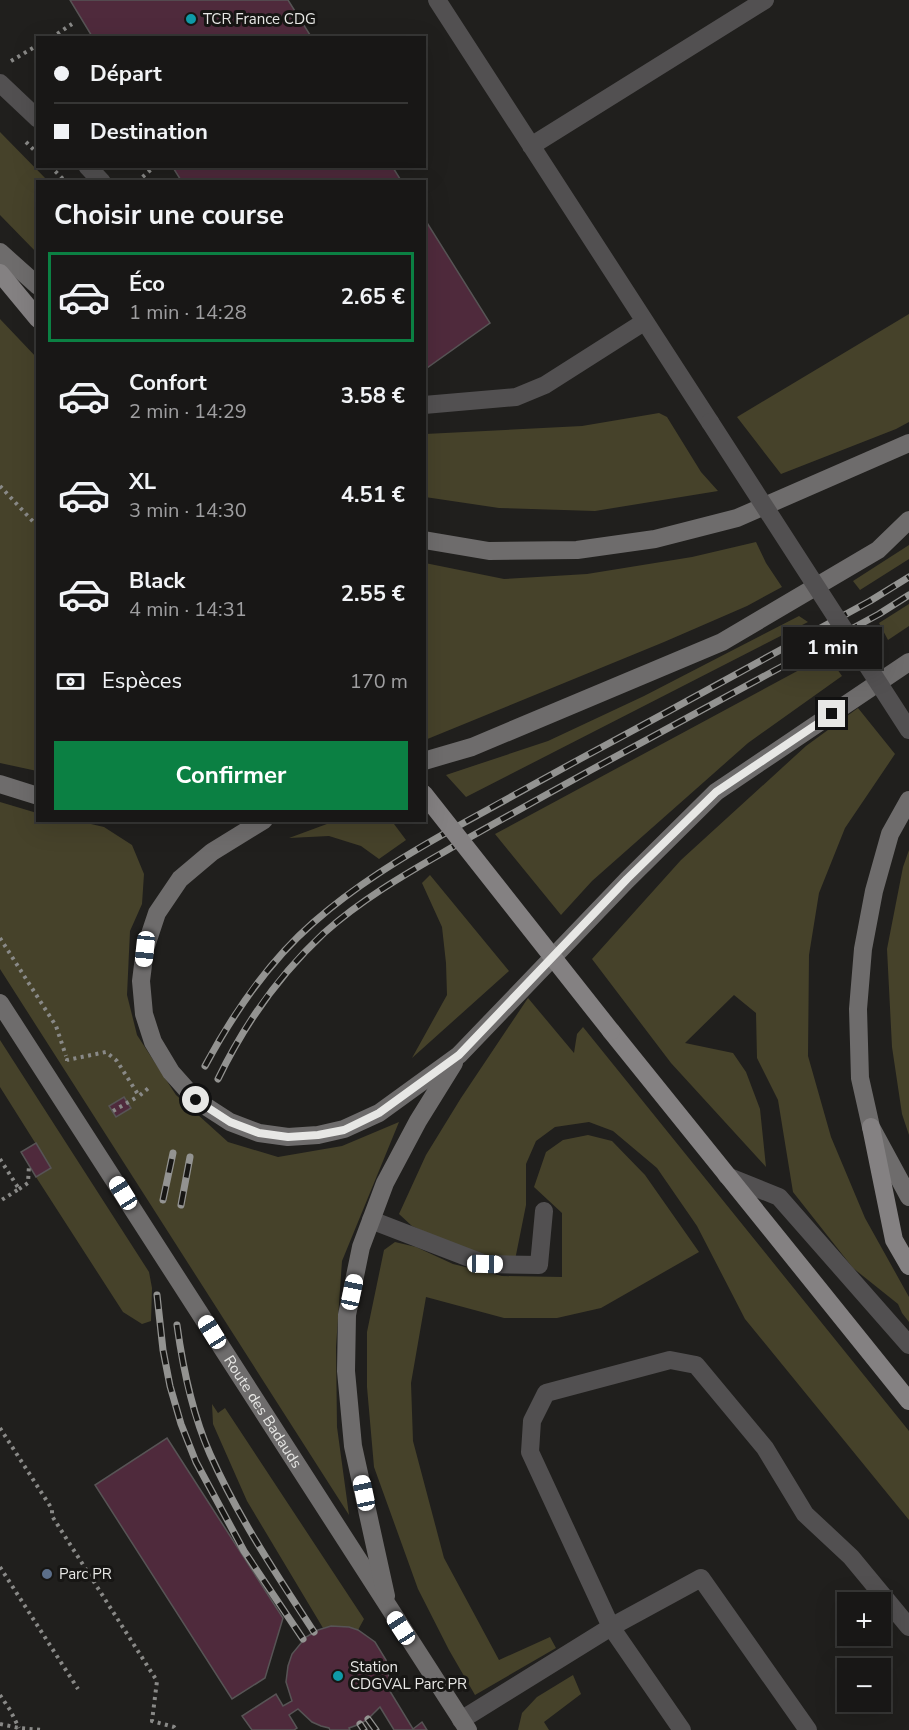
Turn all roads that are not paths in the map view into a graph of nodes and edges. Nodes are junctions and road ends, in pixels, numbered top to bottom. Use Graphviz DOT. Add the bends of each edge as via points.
graph roads {
  1 [pos="437,0"];
  2 [pos="765,0"];
  3 [pos="0,83"];
  4 [pos="36,117"];
  5 [pos="531,146"];
  6 [pos="89,168"];
  7 [pos="100,180"];
  8 [pos="0,252"];
  9 [pos="0,273"];
  10 [pos="36,284"];
  11 [pos="36,317"];
  12 [pos="644,322"];
  13 [pos="426,405"];
  14 [pos="909,443"];
  15 [pos="909,520"];
  16 [pos="909,533"];
  17 [pos="426,540"];
  18 [pos="878,550"];
  19 [pos="909,662"];
  20 [pos="909,730"];
  21 [pos="426,760"];
  22 [pos="0,784"];
  23 [pos="36,795"];
  24 [pos="426,797"];
  25 [pos="909,800"];
  26 [pos="261,822"];
  27 [pos="0,1003"];
  28 [pos="459,1055"];
  29 [pos="871,1127"];
  30 [pos="727,1176"];
  31 [pos="909,1197"];
  32 [pos="544,1211"];
  33 [pos="371,1220"];
  34 [pos="909,1266"];
  35 [pos="909,1345"];
  36 [pos="909,1401"];
  37 [pos="389,1609"];
  38 [pos="611,1627"];
  39 [pos="909,1627"];
  40 [pos="464,1725"];
  41 [pos="682,1730"];
  42 [pos="808,1730"];
  1 -- 5 [label="lane"];
  2 -- 5 [label="lane"];
  3 -- 4 [label="lane"];
  5 -- 12 [label="lane"];
  6 -- 7 [label="lane"];
  8 -- 10 [label="main road"];
  9 -- 11 [label="main road"];
  12 -- 13 [label="lane" via="545,385 516,397"];
  12 -- 20 [label="lane, bridge"];
  14 -- 17 [label="main road" via="737,518 655,539 577,550 489,551"];
  15 -- 18 [label="main road"];
  16 -- 18 [label="lane"];
  18 -- 21 [label="main road" via="722,642 472,747"];
  19 -- 28 [label="main road" via="716,792"];
  22 -- 23 [label="main road"];
  24 -- 30 [label="main road, bridge"];
  25 -- 29 [label="main road" via="890,834 863,950 858,1009 860,1078"];
  26 -- 28 [label="main road" via="212,852 180,879 157,913 145,949 141,981 144,1014 153,1042 171,1072 196,1100 230,1122 259,1133 288,1137 344,1130 379,1113"];
  27 -- 37 [label="main road, Route des Badauds"];
  28 -- 33 [label="main road" via="418,1120 385,1183"];
  29 -- 31 [label="main road"];
  29 -- 34 [label="main road" via="894,1240"];
  30 -- 35 [label="lane" via="779,1197"];
  30 -- 36 [label="main road"];
  32 -- 33 [label="lane" via="539,1265 485,1264"];
  33 -- 37 [label="main road" via="361,1247 347,1315 346,1371 353,1446"];
  37 -- 40 [label="main road, Route des Badauds"];
  38 -- 39 [label="lane" via="530,1452 532,1421 546,1393 670,1360 696,1365 765,1448 805,1514 851,1557"];
  38 -- 40 [label="lane"];
  38 -- 41 [label="lane"];
  38 -- 42 [label="lane" via="701,1578"];
}
